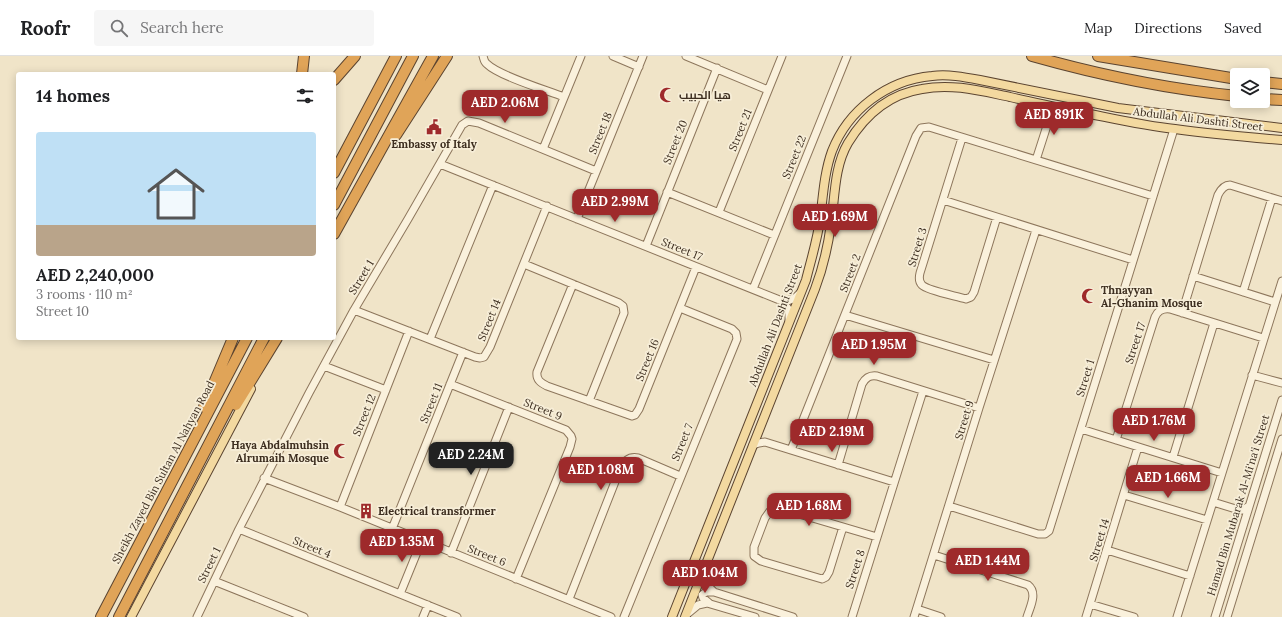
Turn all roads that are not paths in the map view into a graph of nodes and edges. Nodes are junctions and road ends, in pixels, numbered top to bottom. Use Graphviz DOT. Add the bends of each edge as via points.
graph roads {
  1 [pos="304,56"];
  2 [pos="355,56"];
  3 [pos="413,56"];
  4 [pos="433,56"];
  5 [pos="447,56"];
  6 [pos="483,56"];
  7 [pos="581,56"];
  8 [pos="613,56"];
  9 [pos="643,56"];
  10 [pos="686,56"];
  11 [pos="782,56"];
  12 [pos="847,56"];
  13 [pos="1032,56"];
  14 [pos="1098,56"];
  15 [pos="395,58"];
  16 [pos="1115,58"];
  17 [pos="639,67"];
  18 [pos="717,68"];
  19 [pos="302,72"];
  20 [pos="336,78"];
  21 [pos="1230,78"];
  22 [pos="1270,83"];
  23 [pos="1282,84"];
  24 [pos="768,90"];
  25 [pos="990,93"];
  26 [pos="1230,95"];
  27 [pos="1058,96"];
  28 [pos="564,97"];
  29 [pos="1270,99"];
  30 [pos="1282,100"];
  31 [pos="1053,107"];
  32 [pos="1170,115"];
  33 [pos="1110,118"];
  34 [pos="1244,124"];
  35 [pos="1282,128"];
  36 [pos="1174,129"];
  37 [pos="1208,132"];
  38 [pos="1282,132"];
  39 [pos="962,138"];
  40 [pos="1262,138"];
  41 [pos="1282,140"];
  42 [pos="543,149"];
  43 [pos="1036,160"];
  44 [pos="440,164"];
  45 [pos="336,169"];
  46 [pos="596,171"];
  47 [pos="493,185"];
  48 [pos="667,192"];
  49 [pos="355,196"];
  50 [pos="1153,196"];
  51 [pos="1272,198"];
  52 [pos="336,200"];
  53 [pos="943,200"];
  54 [pos="1282,201"];
  55 [pos="547,206"];
  56 [pos="719,212"];
  57 [pos="997,217"];
  58 [pos="577,219"];
  59 [pos="336,230"];
  60 [pos="1036,230"];
  61 [pos="817,234"];
  62 [pos="774,235"];
  63 [pos="646,246"];
  64 [pos="1133,260"];
  65 [pos="524,264"];
  66 [pos="696,267"];
  67 [pos="1193,276"];
  68 [pos="819,280"];
  69 [pos="1282,280"];
  70 [pos="573,284"];
  71 [pos="803,288"];
  72 [pos="753,289"];
  73 [pos="1243,292"];
  74 [pos="782,301"];
  75 [pos="1275,302"];
  76 [pos="680,308"];
  77 [pos="354,310"];
  78 [pos="1182,313"];
  79 [pos="846,315"];
  80 [pos="1214,323"];
  81 [pos="789,324"];
  82 [pos="409,331"];
  83 [pos="1264,338"];
  84 [pos="430,339"];
  85 [pos="232,340"];
  86 [pos="246,340"];
  87 [pos="263,340"];
  88 [pos="276,340"];
  89 [pos="276,340"];
  90 [pos="463,352"];
  91 [pos="994,360"];
  92 [pos="324,366"];
  93 [pos="1252,375"];
  94 [pos="450,384"];
  95 [pos="1281,384"];
  96 [pos="386,390"];
  97 [pos="923,391"];
  98 [pos="1282,400"];
  99 [pos="589,401"];
  100 [pos="509,407"];
  101 [pos="979,408"];
  102 [pos="1081,429"];
  103 [pos="758,432"];
  104 [pos="1282,439"];
  105 [pos="210,440"];
  106 [pos="1116,440"];
  107 [pos="765,442"];
  108 [pos="753,445"];
  109 [pos="1138,447"];
  110 [pos="791,450"];
  111 [pos="186,453"];
  112 [pos="1173,457"];
  113 [pos="838,465"];
  114 [pos="1222,473"];
  115 [pos="680,476"];
  116 [pos="264,478"];
  117 [pos="894,482"];
  118 [pos="1124,495"];
  119 [pos="1213,502"];
  120 [pos="948,506"];
  121 [pos="1249,506"];
  122 [pos="340,507"];
  123 [pos="1239,510"];
  124 [pos="1245,519"];
  125 [pos="1207,520"];
  126 [pos="843,527"];
  127 [pos="239,529"];
  128 [pos="392,529"];
  129 [pos="877,537"];
  130 [pos="422,540"];
  131 [pos="1107,550"];
  132 [pos="451,552"];
  133 [pos="934,555"];
  134 [pos="707,563"];
  135 [pos="1190,576"];
  136 [pos="516,579"];
  137 [pos="214,581"];
  138 [pos="714,592"];
  139 [pos="400,594"];
  140 [pos="569,599"];
  141 [pos="711,603"];
  142 [pos="1090,604"];
  143 [pos="428,605"];
  144 [pos="917,609"];
  145 [pos="101,617"];
  146 [pos="119,617"];
  147 [pos="131,617"];
  148 [pos="197,617"];
  149 [pos="304,617"];
  150 [pos="423,617"];
  151 [pos="457,617"];
  152 [pos="611,617"];
  153 [pos="624,617"];
  154 [pos="672,617"];
  155 [pos="685,617"];
  156 [pos="755,617"];
  157 [pos="793,617"];
  158 [pos="852,617"];
  159 [pos="914,617"];
  160 [pos="941,617"];
  161 [pos="1026,617"];
  162 [pos="1086,617"];
  163 [pos="1134,617"];
  164 [pos="1177,617"];
  165 [pos="1215,617"];
  166 [pos="1227,617"];
  1 -- 19 [label="highway"];
  2 -- 20 [label="highway"];
  3 -- 52 [label="highway"];
  4 -- 49 [label="highway"];
  5 -- 49 [label="highway"];
  6 -- 28 [label="street" via="486,64 497,71"];
  7 -- 28 [label="street"];
  8 -- 17 [label="street"];
  9 -- 17 [label="street, Street 18"];
  10 -- 18 [label="street"];
  11 -- 24 [label="street, Street 21"];
  12 -- 62 [label="street, Street 22"];
  13 -- 26 [label="highway" via="1144,82"];
  14 -- 16 [label="highway"];
  15 -- 45 [label="highway"];
  16 -- 21 [label="highway"];
  17 -- 46 [label="street, Street 18"];
  18 -- 24 [label="street"];
  18 -- 48 [label="street, Street 20"];
  22 -- 23 [label="highway"];
  24 -- 56 [label="street, Street 21"];
  25 -- 27 [label="main road" via="992,87 1040,97"];
  25 -- 31 [label="main road, Abdullah Ali Dashti Street"];
  25 -- 68 [label="main road, Abdullah Ali Dashti Street" via="970,88 920,89 892,99 865,120 847,145 837,173 829,238"];
  27 -- 32 [label="main road, Abdullah Ali Dashti Street"];
  27 -- 61 [label="main road, Abdullah Ali Dashti Street" via="957,76 924,77 880,93 848,122 832,151"];
  28 -- 42 [label="street"];
  29 -- 30 [label="highway"];
  31 -- 33 [label="main road, Abdullah Ali Dashti Street"];
  31 -- 43 [label="street"];
  32 -- 33 [label="main road" via="1149,117 1113,112 1109,115"];
  32 -- 34 [label="main road, Abdullah Ali Dashti Street"];
  33 -- 36 [label="main road, Abdullah Ali Dashti Street"];
  34 -- 35 [label="main road, Abdullah Ali Dashti Street"];
  34 -- 37 [label="main road" via="1248,128 1244,133"];
  36 -- 37 [label="main road, Abdullah Ali Dashti Street"];
  36 -- 50 [label="street, Street 1"];
  37 -- 40 [label="main road, Abdullah Ali Dashti Street"];
  38 -- 40 [label="main road" via="1263,130 1259,135"];
  39 -- 43 [label="street, Street 2"];
  39 -- 53 [label="street, Street 3"];
  39 -- 79 [label="street, Street 2" via="929,127 922,127 918,132"];
  40 -- 41 [label="main road, Abdullah Ali Dashti Street"];
  42 -- 44 [label="street, Street 1" via="468,121 459,127"];
  42 -- 46 [label="street, Street 1"];
  43 -- 50 [label="street, Street 2"];
  44 -- 47 [label="street, Street 17"];
  44 -- 77 [label="street, Street 1"];
  46 -- 58 [label="street, Street 18"];
  47 -- 55 [label="street, Street 17"];
  47 -- 84 [label="street"];
  48 -- 56 [label="street"];
  48 -- 63 [label="street, Street 20"];
  49 -- 59 [label="highway"];
  50 -- 64 [label="street, Street 1"];
  51 -- 54 [label="street"];
  51 -- 67 [label="street" via="1231,185 1222,188"];
  51 -- 73 [label="street"];
  53 -- 57 [label="street"];
  53 -- 57 [label="street, Street 3" via="919,277 923,286 930,289 966,299 971,297"];
  55 -- 58 [label="street, Street 17"];
  55 -- 65 [label="street, Street 14"];
  56 -- 62 [label="street"];
  57 -- 60 [label="street"];
  58 -- 63 [label="street, Street 17"];
  60 -- 64 [label="street"];
  60 -- 91 [label="street, Street 9"];
  61 -- 68 [label="main road" via="822,231 825,235 818,269"];
  61 -- 71 [label="main road, Abdullah Ali Dashti Street"];
  62 -- 72 [label="street, Street 22"];
  63 -- 66 [label="street, Street 17"];
  64 -- 102 [label="street, Street 1"];
  65 -- 70 [label="street"];
  65 -- 90 [label="street, Street 14" via="488,353 480,358"];
  66 -- 72 [label="street, Street 17"];
  66 -- 76 [label="street, Street 16"];
  67 -- 73 [label="street"];
  67 -- 78 [label="street"];
  68 -- 103 [label="main road, Abdullah Ali Dashti Street"];
  69 -- 75 [label="street"];
  70 -- 99 [label="street" via="619,303 625,310"];
  70 -- 99 [label="street, Street 16" via="536,376 544,385"];
  71 -- 74 [label="street" via="793,300"];
  71 -- 81 [label="main road, Abdullah Ali Dashti Street"];
  72 -- 74 [label="street, Street 17"];
  73 -- 75 [label="street"];
  74 -- 81 [label="street" via="789,310"];
  75 -- 83 [label="street"];
  76 -- 99 [label="street, Street 16" via="636,414 628,416"];
  76 -- 115 [label="street, Street 7" via="732,329 737,337"];
  77 -- 82 [label="street, Street 14"];
  77 -- 92 [label="street, Street 1"];
  78 -- 80 [label="street, Street 17"];
  78 -- 106 [label="street, Street 17" via="1167,308 1156,314"];
  79 -- 91 [label="street"];
  79 -- 110 [label="street, Street 2"];
  80 -- 83 [label="street, Street 17"];
  80 -- 112 [label="street"];
  81 -- 154 [label="main road, Abdullah Ali Dashti Street"];
  82 -- 84 [label="street, Street 14"];
  82 -- 96 [label="street, Street 12"];
  83 -- 93 [label="street"];
  84 -- 90 [label="street, Street 14"];
  85 -- 111 [label="highway"];
  86 -- 111 [label="highway, Sheikh Zayed Bin Sultan Al Nahyan Road"];
  87 -- 105 [label="highway"];
  88 -- 105 [label="highway" via="223,425"];
  89 -- 147 [label="main road"];
  90 -- 94 [label="street, Street 11"];
  91 -- 101 [label="street, Street 9"];
  92 -- 96 [label="street"];
  92 -- 116 [label="street, Street 1"];
  93 -- 95 [label="street"];
  93 -- 114 [label="street"];
  94 -- 100 [label="street, Street 9"];
  94 -- 128 [label="street, Street 11"];
  96 -- 122 [label="street, Street 12"];
  97 -- 101 [label="street"];
  97 -- 113 [label="street" via="877,376 866,378"];
  97 -- 117 [label="street, Street 8"];
  98 -- 121 [label="street, Hamad Bin Mubarak Al-Mi'na'i Street"];
  100 -- 132 [label="street"];
  100 -- 136 [label="street, Street 9" via="567,431 572,437"];
  101 -- 120 [label="street, Street 9"];
  102 -- 106 [label="street"];
  102 -- 120 [label="street, Street 1" via="1051,525 1046,533 1038,534"];
  103 -- 107 [label="street"];
  103 -- 108 [label="main road, Abdullah Ali Dashti Street"];
  104 -- 166 [label="street, Hamad Bin Mubarak Al-Mi'na'i Street"];
  105 -- 146 [label="highway"];
  106 -- 109 [label="street"];
  107 -- 108 [label="street"];
  107 -- 110 [label="street"];
  108 -- 134 [label="main road, Abdullah Ali Dashti Street"];
  109 -- 112 [label="street"];
  109 -- 118 [label="street, Street 14"];
  110 -- 113 [label="street"];
  111 -- 145 [label="highway, Sheikh Zayed Bin Sultan Al Nahyan Road"];
  112 -- 114 [label="street"];
  113 -- 117 [label="street"];
  114 -- 119 [label="street"];
  115 -- 140 [label="street" via="638,458 631,458 625,462"];
  115 -- 153 [label="street, Street 7"];
  116 -- 122 [label="street, Street 6"];
  116 -- 127 [label="street, Street 1"];
  117 -- 129 [label="street, Street 8"];
  118 -- 125 [label="street"];
  118 -- 131 [label="street, Street 14"];
  119 -- 123 [label="street"];
  119 -- 125 [label="street"];
  120 -- 133 [label="street, Street 9"];
  121 -- 123 [label="street"];
  121 -- 124 [label="street, Hamad Bin Mubarak Al-Mi'na'i Street"];
  122 -- 128 [label="street, Street 6"];
  123 -- 124 [label="street"];
  124 -- 165 [label="street, Hamad Bin Mubarak Al-Mi'na'i Street"];
  125 -- 135 [label="street"];
  126 -- 126 [label="street" via="829,572 822,579 761,561 754,556 754,547 765,518 775,509"];
  126 -- 129 [label="street"];
  127 -- 137 [label="street, Street 1"];
  127 -- 139 [label="street, Street 4"];
  128 -- 130 [label="street, Street 6"];
  129 -- 158 [label="street, Street 8"];
  130 -- 132 [label="street, Street 6"];
  130 -- 139 [label="street"];
  131 -- 135 [label="street"];
  131 -- 142 [label="street, Street 14"];
  132 -- 136 [label="street, Street 6"];
  133 -- 144 [label="street, Street 9"];
  133 -- 161 [label="street" via="1028,585 1034,593"];
  134 -- 138 [label="street" via="705,579"];
  134 -- 155 [label="main road, Abdullah Ali Dashti Street"];
  135 -- 164 [label="street"];
  136 -- 140 [label="street, Street 6"];
  137 -- 148 [label="street, Street 1"];
  137 -- 149 [label="street"];
  138 -- 141 [label="street" via="702,595"];
  138 -- 157 [label="street"];
  139 -- 143 [label="street, Street 4"];
  140 -- 152 [label="street, Street 6"];
  141 -- 155 [label="street" via="698,605"];
  141 -- 156 [label="street"];
  142 -- 162 [label="street, Street 14"];
  142 -- 163 [label="street"];
  143 -- 150 [label="street"];
  143 -- 151 [label="street, Street 4"];
  144 -- 159 [label="street, Street 9"];
  144 -- 160 [label="street"];
}
